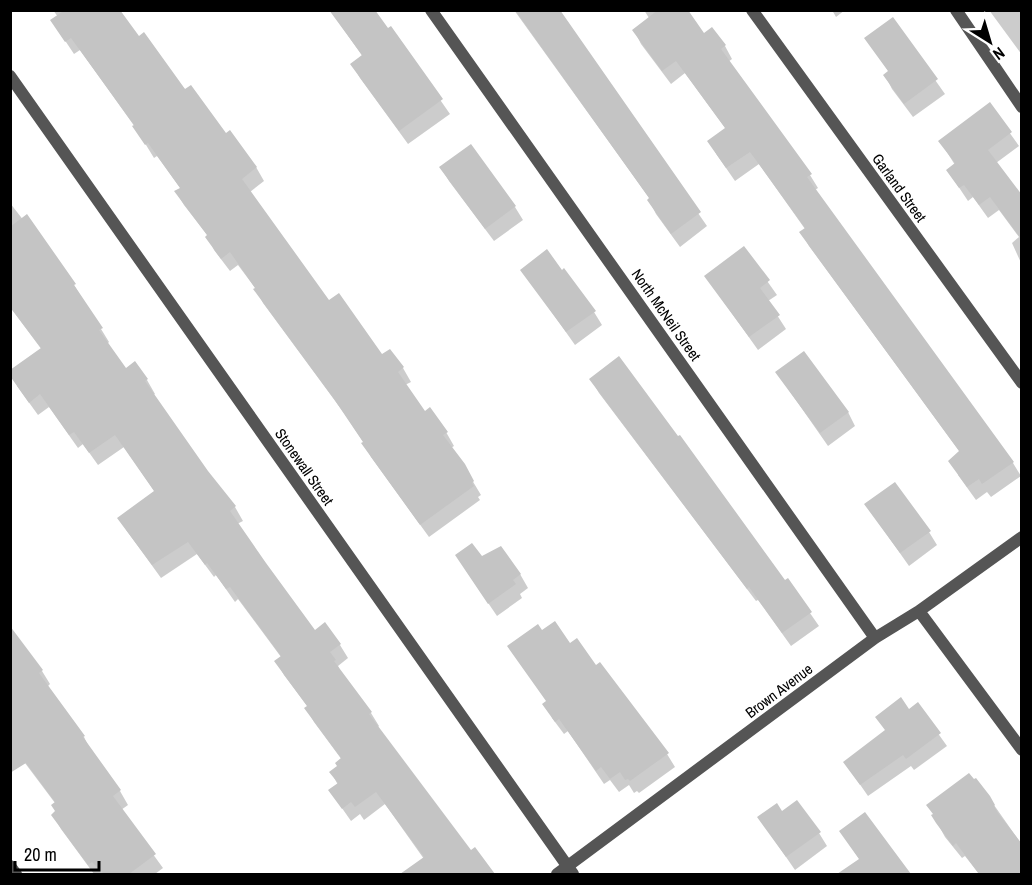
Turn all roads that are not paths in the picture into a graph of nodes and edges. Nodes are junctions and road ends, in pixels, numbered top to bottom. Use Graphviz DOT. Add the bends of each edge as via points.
graph roads {
  1 [pos="431,10"];
  2 [pos="752,10"];
  3 [pos="956,10"];
  4 [pos="10,76"];
  5 [pos="1022,107"];
  6 [pos="1022,383"];
  7 [pos="1022,537"];
  8 [pos="919,611"];
  9 [pos="875,638"];
  10 [pos="1022,750"];
  11 [pos="10,866"];
  12 [pos="566,872"];
  13 [pos="16,874"];
  1 -- 9 [label="street, North McNeil Street"];
  2 -- 6 [label="street, Garland Street"];
  3 -- 5 [label="street"];
  4 -- 12 [label="street, Stonewall Street"];
  7 -- 8 [label="street, Brown Avenue"];
  8 -- 9 [label="street, Brown Avenue"];
  8 -- 10 [label="street"];
  9 -- 12 [label="street, Brown Avenue"];
  11 -- 13 [label="street"];
}
